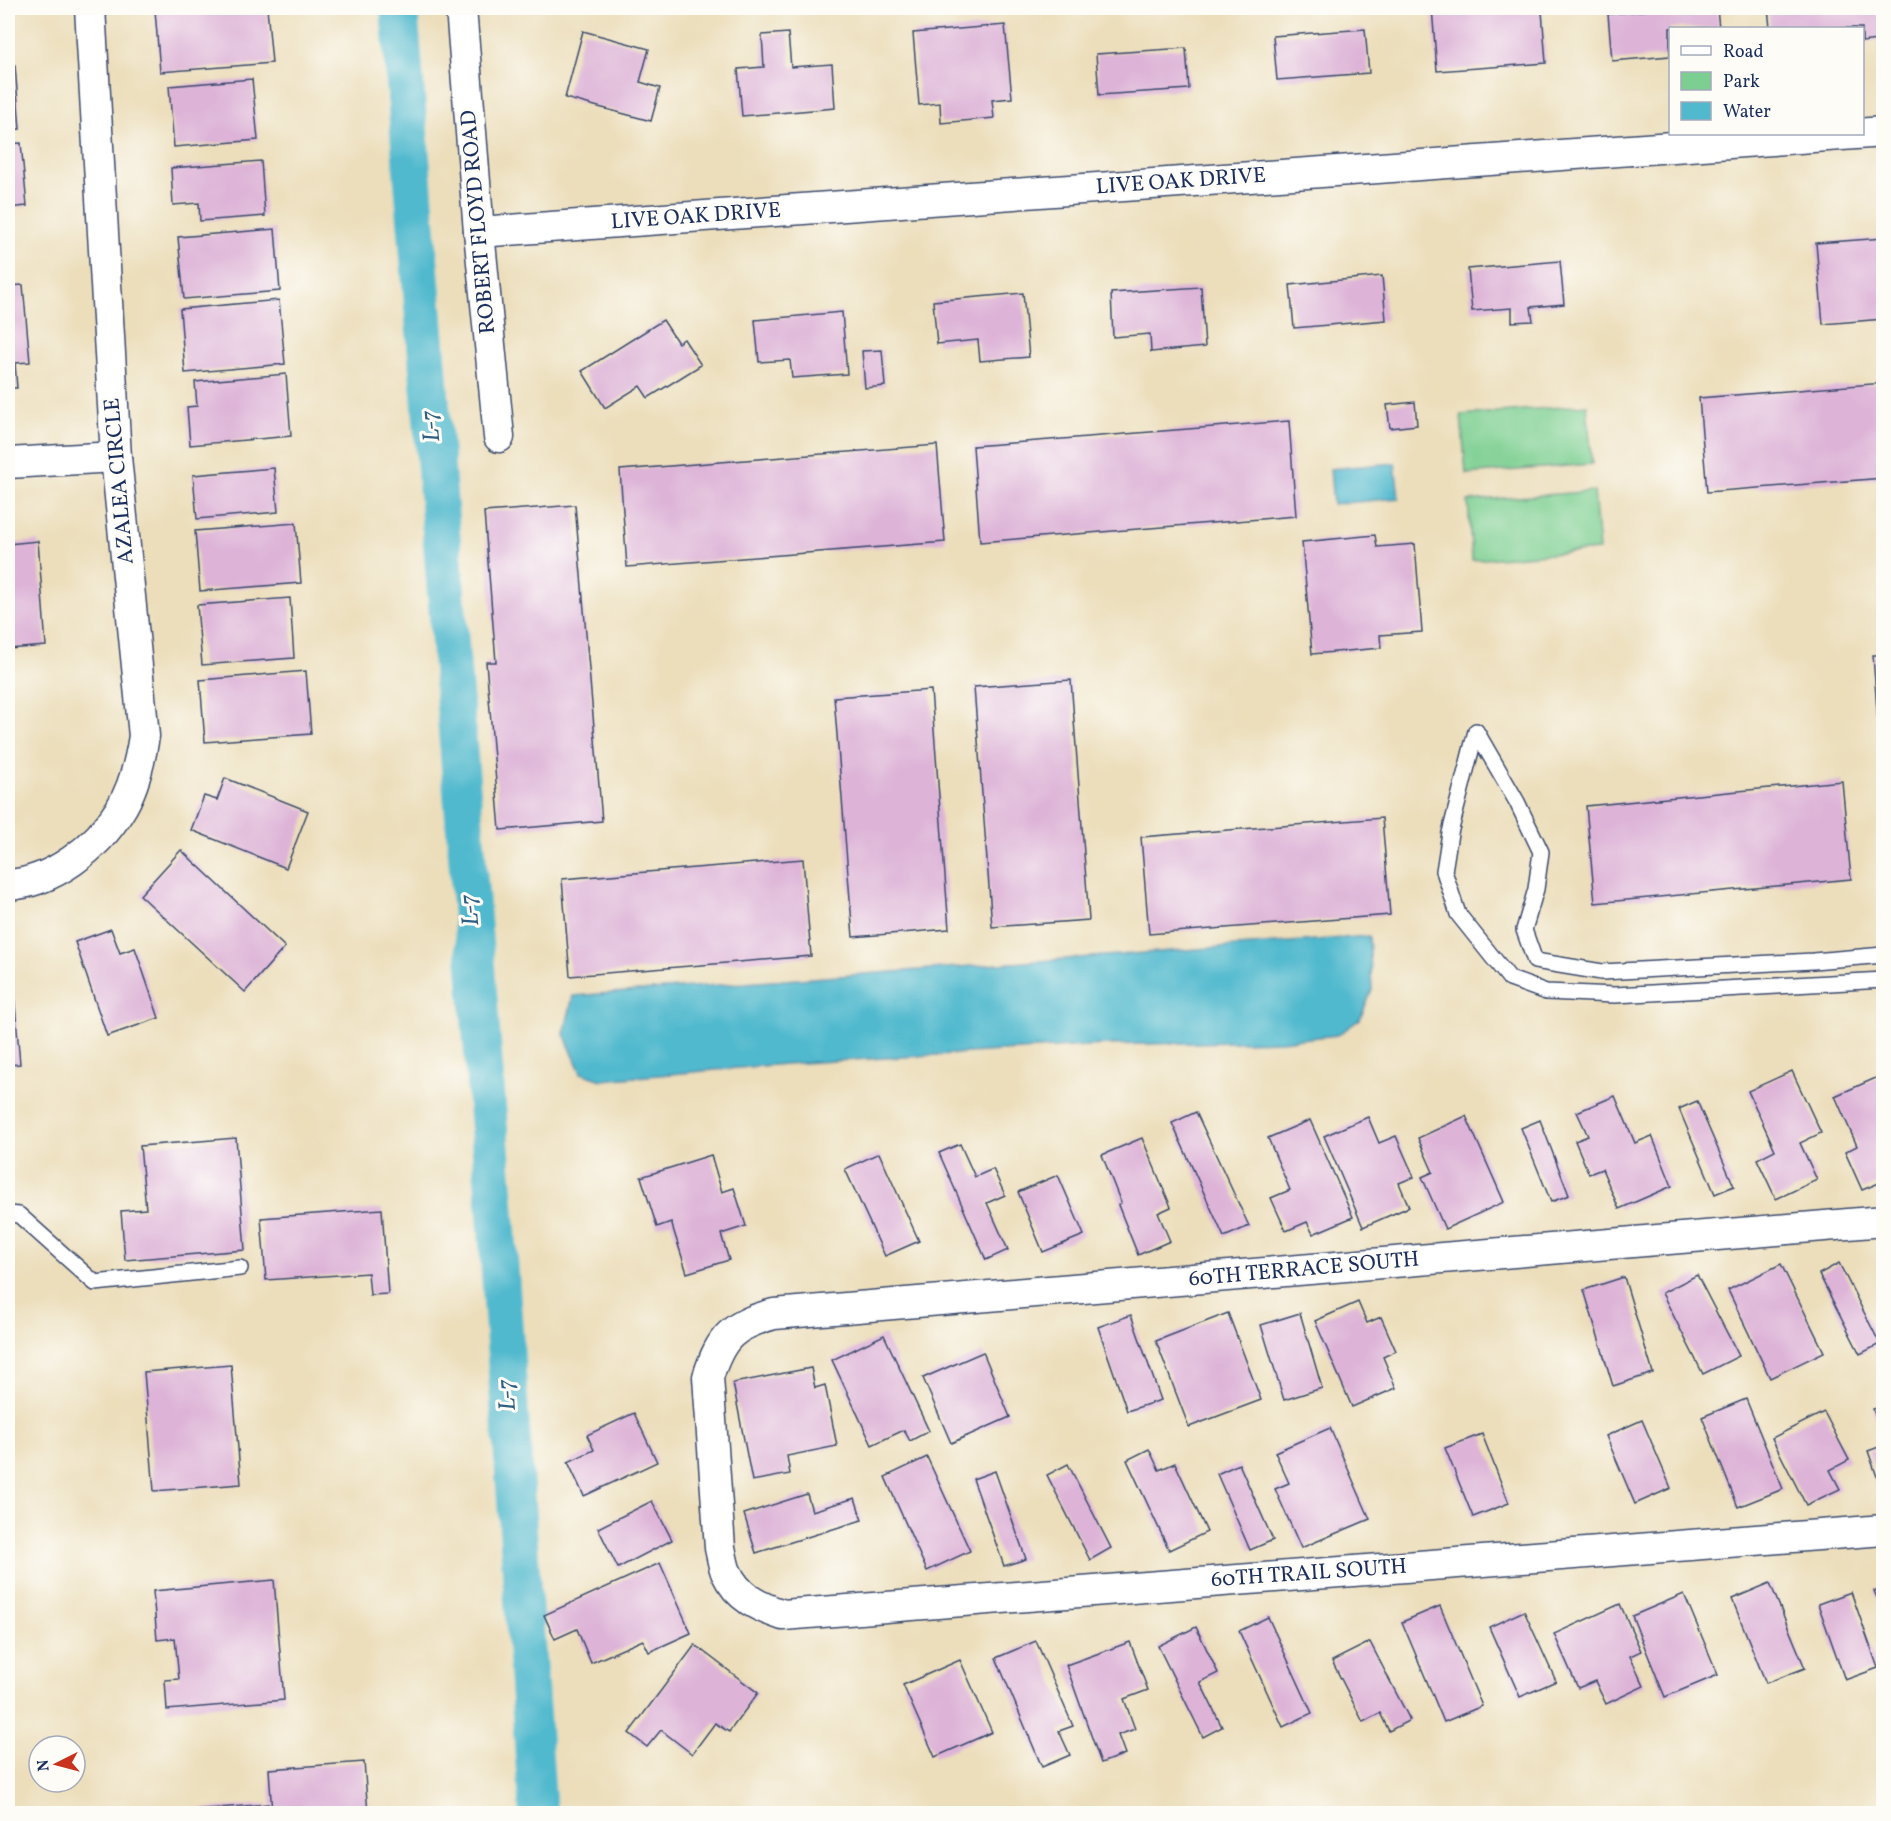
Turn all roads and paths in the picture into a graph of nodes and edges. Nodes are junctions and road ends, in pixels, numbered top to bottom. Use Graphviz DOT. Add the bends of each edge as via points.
graph roads {
  1 [pos="90,8"];
  2 [pos="461,8"];
  3 [pos="1884,132"];
  4 [pos="1864,133"];
  5 [pos="1842,135"];
  6 [pos="479,232"];
  7 [pos="499,437"];
  8 [pos="116,456"];
  9 [pos="8,463"];
  10 [pos="8,885"];
  11 [pos="1884,955"];
  12 [pos="1884,980"];
  13 [pos="8,1214"];
  14 [pos="1884,1221"];
  15 [pos="240,1268"];
  16 [pos="1884,1530"];
  17 [pos="740,1593"];
  1 -- 8 [label="street, AZALEA CIRCLE"];
  2 -- 6 [label="street, ROBERT FLOYD ROAD"];
  3 -- 4 [label="street, LIVE OAK DRIVE"];
  5 -- 6 [label="street, LIVE OAK DRIVE"];
  6 -- 7 [label="street, ROBERT FLOYD ROAD"];
  8 -- 9 [label="street"];
  8 -- 10 [label="street, AZALEA CIRCLE" via="144,736 140,762 120,810 86,850 42,876"];
  11 -- 12 [label="lane" via="1602,972 1535,961 1524,930 1541,852 1476,731 1444,872 1458,914 1510,979 1546,992 1615,995"];
  13 -- 15 [label="lane" via="19,1215 96,1283"];
  14 -- 17 [label="street, 60TH TERRACE SOUTH" via="774,1314 751,1320 730,1334 715,1354 708,1377 720,1548 726,1572"];
  16 -- 17 [label="street, 60TH TRAIL SOUTH" via="783,1615 760,1607"];
}
